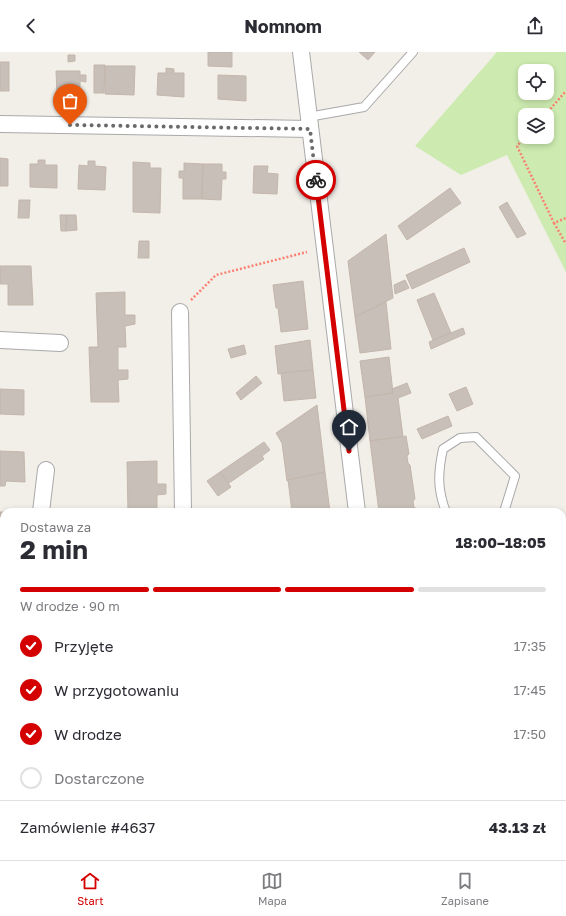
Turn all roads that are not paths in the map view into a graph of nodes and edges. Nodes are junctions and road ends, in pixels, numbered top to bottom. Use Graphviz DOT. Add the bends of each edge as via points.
graph roads {
  1 [pos="301,52"];
  2 [pos="413,52"];
  3 [pos="309,123"];
  4 [pos="0,124"];
  5 [pos="180,312"];
  6 [pos="0,340"];
  7 [pos="60,343"];
  8 [pos="46,470"];
  9 [pos="41,508"];
  10 [pos="183,508"];
  11 [pos="357,508"];
  12 [pos="444,508"];
  13 [pos="505,508"];
  1 -- 3 [label="street"];
  2 -- 3 [label="lane" via="364,107"];
  3 -- 4 [label="street"];
  3 -- 11 [label="street"];
  5 -- 10 [label="street"];
  6 -- 7 [label="street"];
  8 -- 9 [label="street"];
  12 -- 13 [label="lane" via="438,472 443,449 460,438 476,437 515,476"];
}
